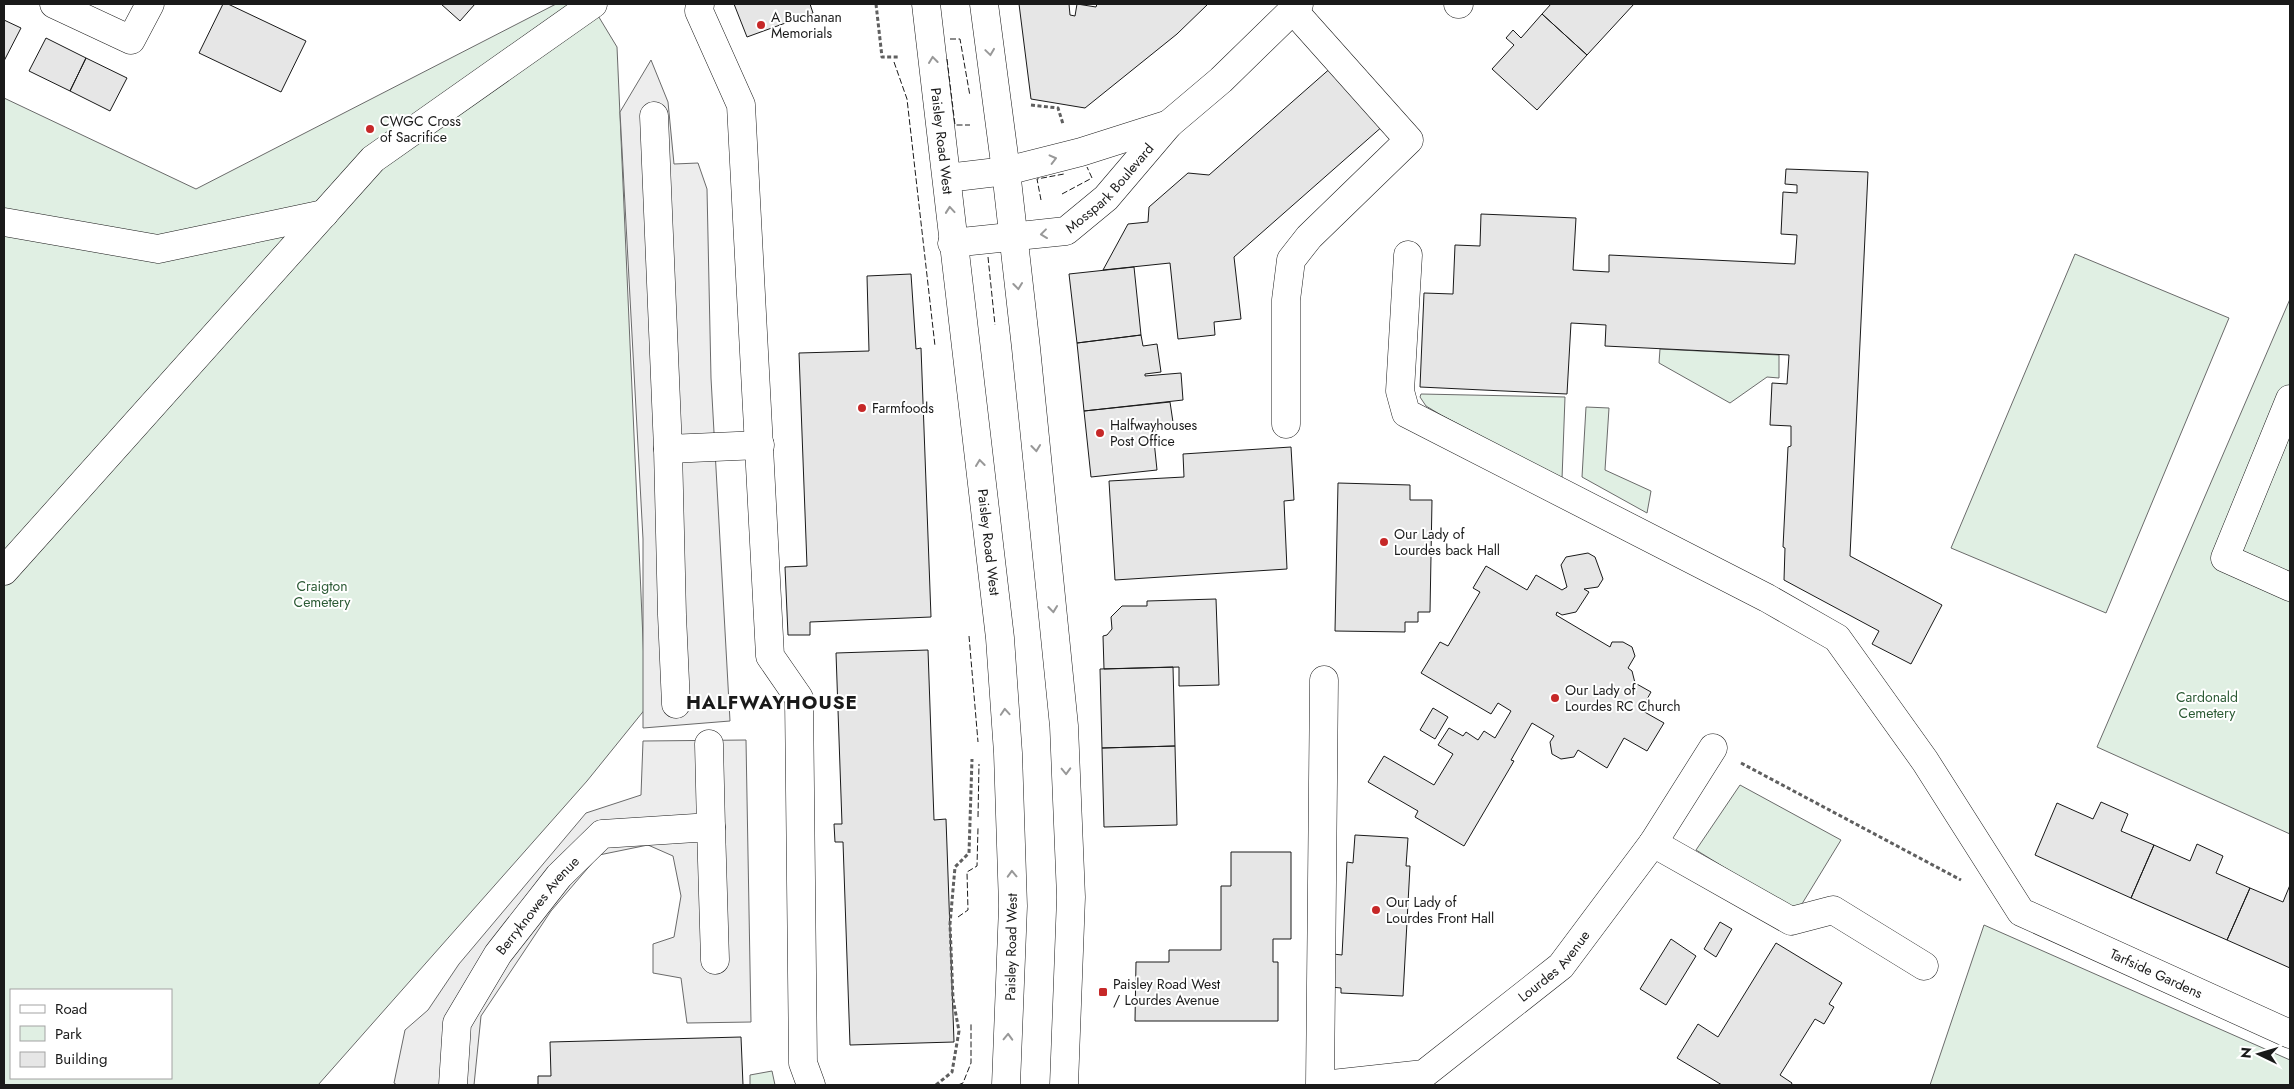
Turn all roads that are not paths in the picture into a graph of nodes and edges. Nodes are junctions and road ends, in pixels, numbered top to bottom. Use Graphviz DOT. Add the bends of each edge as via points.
graph roads {
  1 [pos="54,4"];
  2 [pos="150,4"];
  3 [pos="593,4"];
  4 [pos="700,4"];
  5 [pos="926,4"];
  6 [pos="984,4"];
  7 [pos="1296,7"];
  8 [pos="654,116"];
  9 [pos="1169,124"];
  10 [pos="1006,171"];
  11 [pos="947,178"];
  12 [pos="324,214"];
  13 [pos="4,222"];
  14 [pos="1012,238"];
  15 [pos="952,243"];
  16 [pos="1408,255"];
  17 [pos="2290,399"];
  18 [pos="1286,424"];
  19 [pos="760,445"];
  20 [pos="668,449"];
  21 [pos="4,571"];
  22 [pos="2290,587"];
  23 [pos="1324,680"];
  24 [pos="676,704"];
  25 [pos="709,744"];
  26 [pos="1714,748"];
  27 [pos="711,827"];
  28 [pos="1652,843"];
  29 [pos="715,960"];
  30 [pos="1924,966"];
  31 [pos="2290,1034"];
  32 [pos="453,1085"];
  33 [pos="811,1085"];
  34 [pos="1006,1085"];
  35 [pos="1064,1085"];
  36 [pos="1322,1085"];
  1 -- 2 [label="street" via="132,40"];
  3 -- 12 [label="street" via="373,159"];
  4 -- 19 [label="street" via="699,11 741,105"];
  11 -- 5 [label="street, Paisley Road West, one-way"];
  6 -- 10 [label="street, one-way"];
  7 -- 9 [label="street, Mosspark Boulevard" via="1222,80"];
  7 -- 18 [label="street" via="1408,140 1308,237 1291,260 1286,300"];
  8 -- 20 [label="street"];
  10 -- 9 [label="street, Mosspark Boulevard, one-way" via="1081,152"];
  9 -- 14 [label="street, Mosspark Boulevard, one-way" via="1106,198 1066,231"];
  10 -- 11 [label="street, Mosspark Boulevard"];
  10 -- 14 [label="street"];
  15 -- 11 [label="street, Paisley Road West, one-way"];
  12 -- 13 [label="street" via="158,249"];
  12 -- 21 [label="street"];
  14 -- 15 [label="street, Mosspark Boulevard"];
  14 -- 35 [label="street, one-way" via="1064,726 1071,898"];
  34 -- 15 [label="street, Paisley Road West, one-way" via="1013,906 1008,753 1000,638"];
  16 -- 31 [label="street, Tarfside Gardens" via="1400,391 1406,413 1767,598 1837,638 1930,769 2021,912"];
  17 -- 22 [label="street" via="2225,558"];
  19 -- 20 [label="street"];
  19 -- 33 [label="street" via="770,656 799,698 803,1063"];
  20 -- 24 [label="street"];
  23 -- 36 [label="street"];
  25 -- 27 [label="street"];
  26 -- 28 [label="street, Lourdes Avenue"];
  27 -- 29 [label="street"];
  27 -- 32 [label="street, Berryknowes Avenue" via="602,834 559,876 498,954 457,1023"];
  28 -- 30 [label="street" via="1791,921 1833,910"];
  28 -- 36 [label="street, Lourdes Avenue" via="1561,966 1424,1074"];
}
